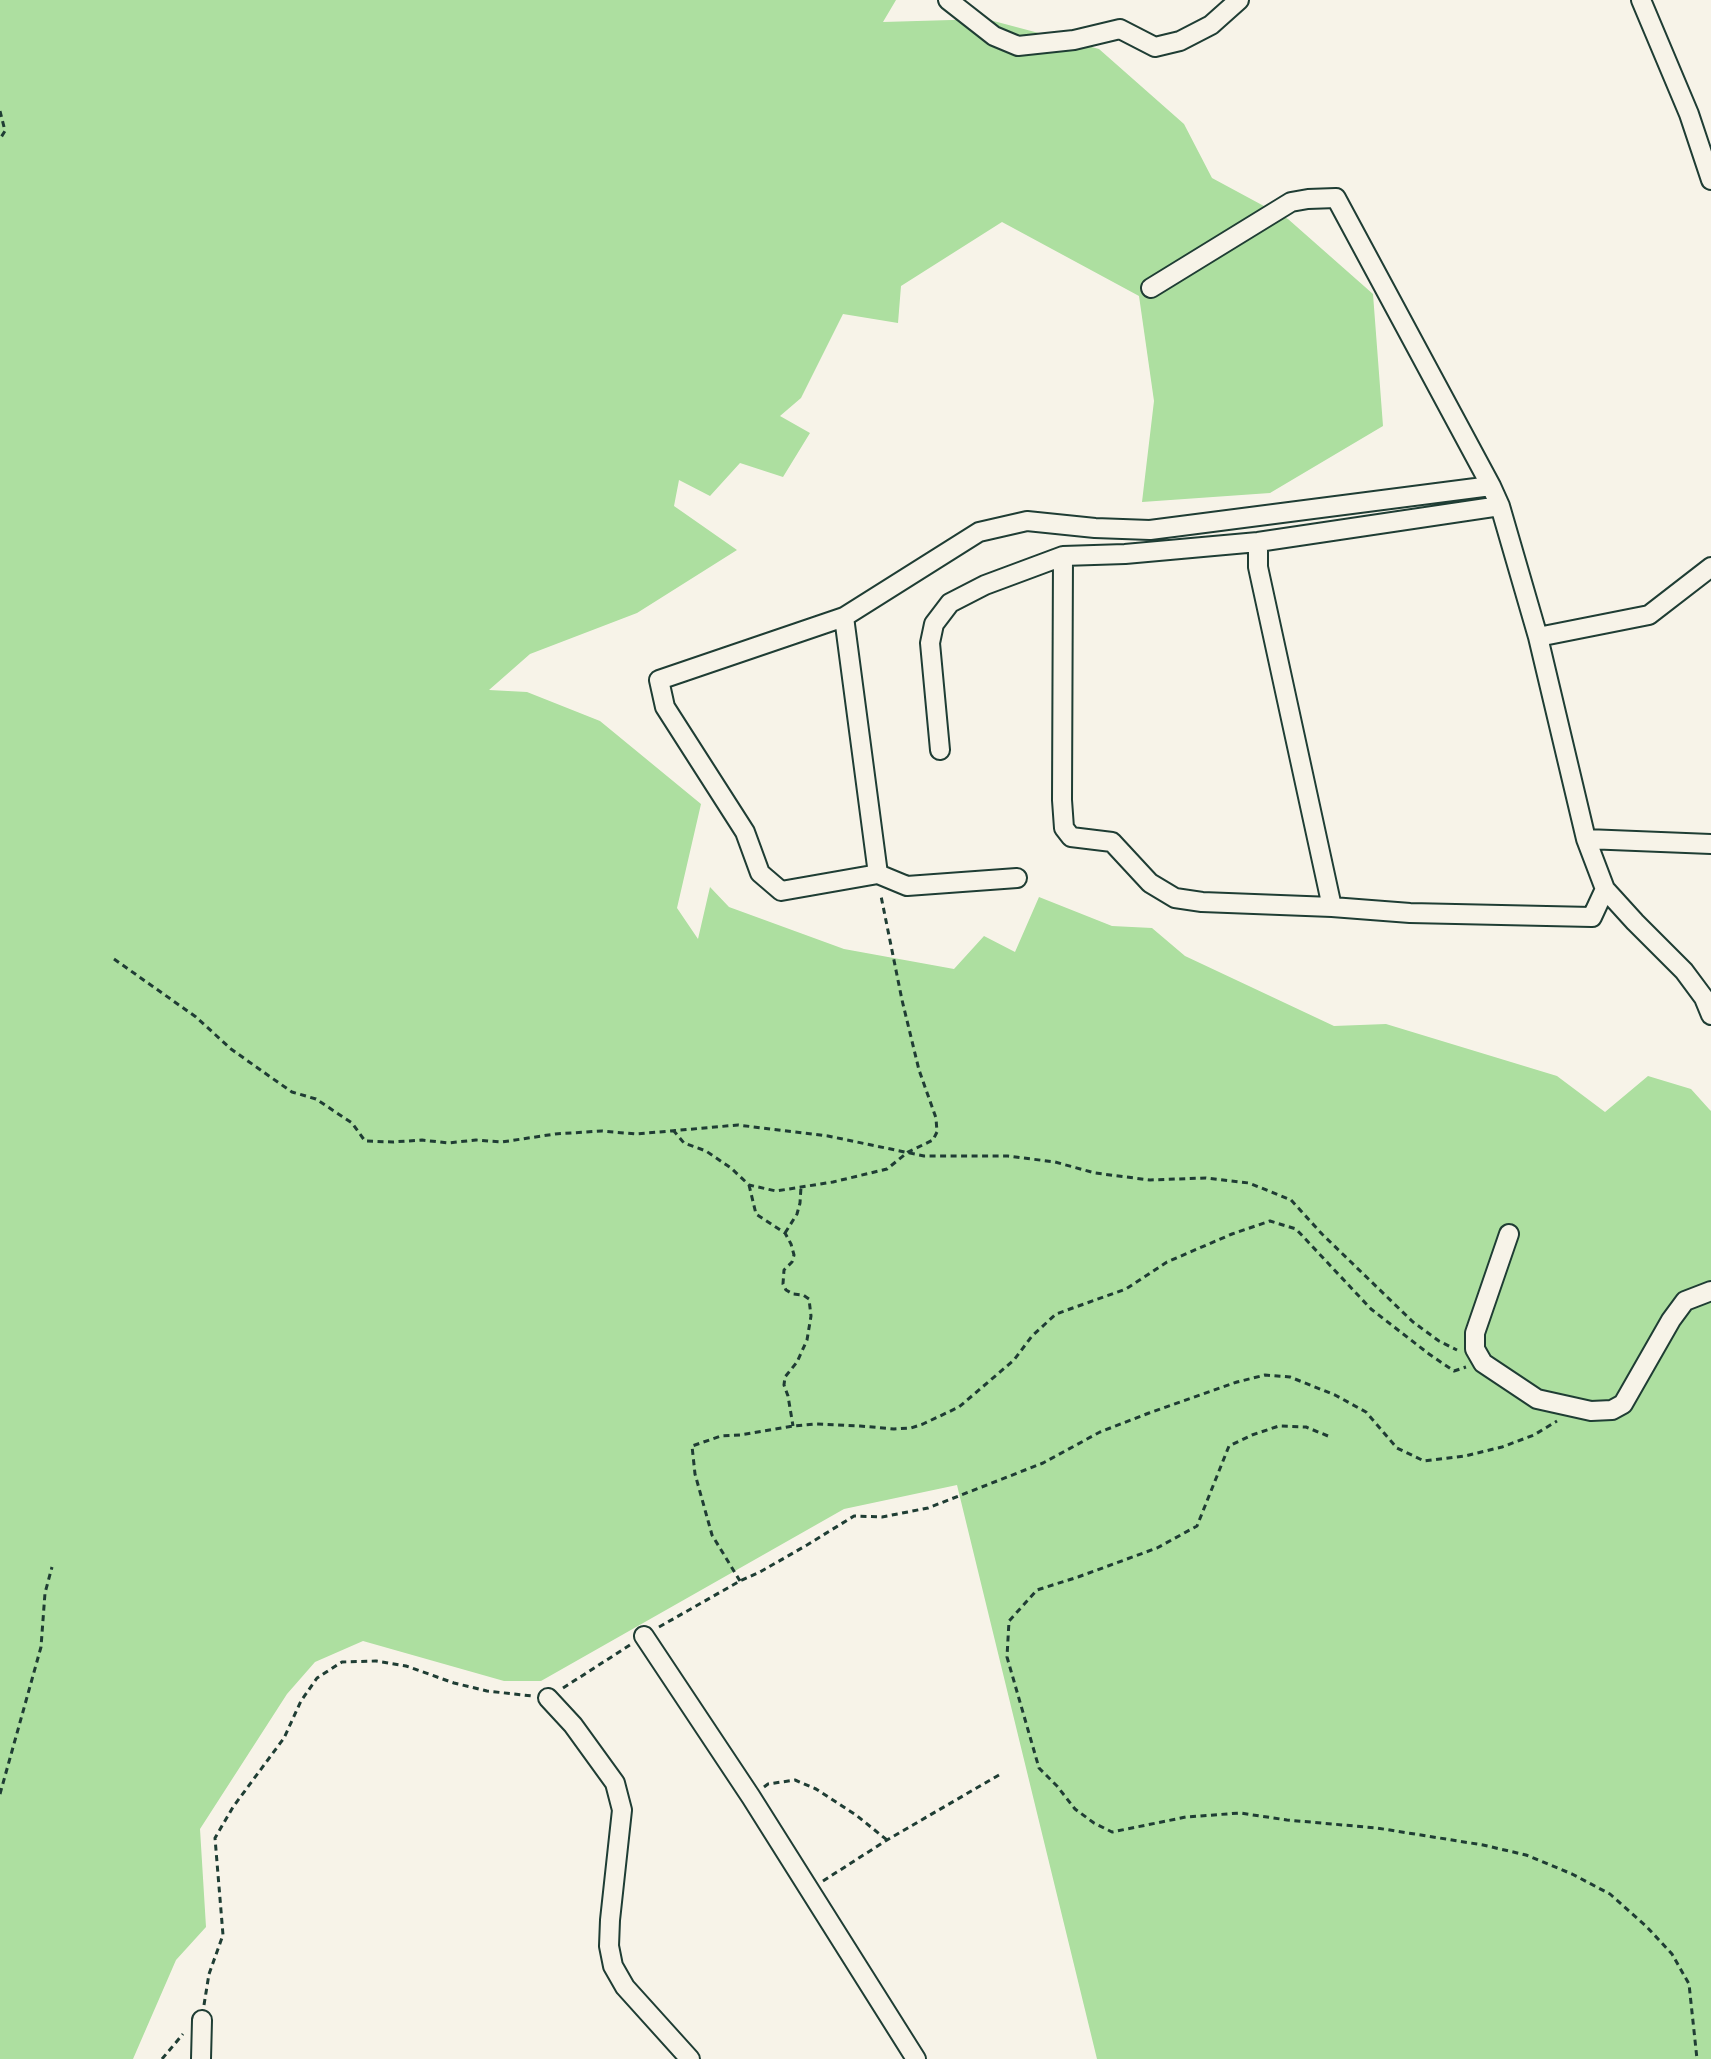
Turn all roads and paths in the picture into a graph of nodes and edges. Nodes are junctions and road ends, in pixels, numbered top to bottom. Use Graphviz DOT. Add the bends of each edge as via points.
graph roads {
  1 [pos="948,0"];
  2 [pos="1239,0"];
  3 [pos="1641,0"];
  4 [pos="0,111"];
  5 [pos="0,139"];
  6 [pos="1711,180"];
  7 [pos="1151,288"];
  8 [pos="1491,486"];
  9 [pos="1500,506"];
  10 [pos="1258,542"];
  11 [pos="1063,556"];
  12 [pos="1711,567"];
  13 [pos="844,617"];
  14 [pos="1538,637"];
  15 [pos="940,750"];
  16 [pos="1586,839"];
  17 [pos="1711,844"];
  18 [pos="878,874"];
  19 [pos="1017,878"];
  20 [pos="1605,889"];
  21 [pos="1332,907"];
  22 [pos="114,959"];
  23 [pos="1711,1015"];
  24 [pos="673,1130"];
  25 [pos="908,1152"];
  26 [pos="749,1185"];
  27 [pos="801,1187"];
  28 [pos="786,1233"];
  29 [pos="1509,1234"];
  30 [pos="1711,1291"];
  31 [pos="1483,1363"];
  32 [pos="1570,1406"];
  33 [pos="793,1426"];
  34 [pos="1328,1436"];
  35 [pos="52,1567"];
  36 [pos="740,1581"];
  37 [pos="644,1635"];
  38 [pos="548,1698"];
  39 [pos="999,1775"];
  40 [pos="0,1794"];
  41 [pos="751,1797"];
  42 [pos="887,1840"];
  43 [pos="809,1890"];
  44 [pos="202,2020"];
  45 [pos="162,2059"];
  46 [pos="201,2059"];
  47 [pos="690,2059"];
  48 [pos="916,2059"];
  49 [pos="1697,2059"];
  1 -- 2 [label="street" via="994,36 1018,46 1074,40 1120,29 1155,47 1180,41 1211,25"];
  3 -- 6 [label="street" via="1689,114"];
  4 -- 5 [label="path" via="5,131"];
  7 -- 8 [label="street" via="1291,202 1336,198"];
  8 -- 9 [label="street"];
  8 -- 13 [label="street" via="1150,530 1027,521 979,532"];
  9 -- 10 [label="street"];
  9 -- 14 [label="street"];
  10 -- 11 [label="street"];
  10 -- 21 [label="street" via="1258,567"];
  11 -- 15 [label="street" via="985,585 950,603 934,624 930,643"];
  11 -- 21 [label="street" via="1064,828 1071,837 1112,842 1150,883 1175,898"];
  12 -- 14 [label="street" via="1649,615"];
  13 -- 18 [label="street"];
  13 -- 18 [label="street" via="659,680 665,707 745,832 759,873 781,891"];
  14 -- 16 [label="street"];
  16 -- 17 [label="street"];
  16 -- 20 [label="street"];
  18 -- 19 [label="street" via="907,886"];
  18 -- 25 [label="path" via="919,1070 938,1131 933,1140"];
  20 -- 21 [label="street" via="1592,917"];
  20 -- 23 [label="street" via="1684,971"];
  22 -- 24 [label="path" via="196,1017 268,1076 292,1092 316,1099 352,1123 365,1141 502,1142 555,1134"];
  24 -- 25 [label="path" via="738,1125 828,1136"];
  24 -- 26 [label="path" via="684,1143 706,1150"];
  25 -- 27 [label="path" via="887,1169"];
  25 -- 31 [label="path" via="924,1156 1008,1156 1150,1180 1206,1178 1249,1183 1291,1200 1413,1322 1439,1341"];
  26 -- 27 [label="path" via="776,1191"];
  26 -- 28 [label="path" via="756,1214"];
  27 -- 28 [label="path" via="797,1214"];
  28 -- 33 [label="path" via="794,1255 784,1270 783,1284 786,1290 809,1299 811,1308 807,1340 783,1386"];
  29 -- 31 [label="street" via="1474,1333 1475,1349"];
  30 -- 32 [label="street" via="1685,1301 1623,1404 1612,1410 1591,1411"];
  31 -- 32 [label="street" via="1537,1399"];
  31 -- 33 [label="path" via="1454,1371 1371,1309 1296,1229 1270,1221 1167,1262 1126,1289 1056,1314 1014,1360 959,1407 923,1424 894,1429"];
  32 -- 36 [label="path" via="1554,1423 1534,1435 1465,1456 1424,1461 1397,1448 1366,1412 1335,1395 1290,1377 1265,1375 1100,1432 1043,1463 928,1508 882,1517 854,1516"];
  33 -- 36 [label="path" via="721,1436 692,1446 695,1474 712,1536"];
  34 -- 49 [label="path" via="1306,1427 1279,1426 1229,1446 1197,1526 1157,1548 1036,1590 1009,1622 1007,1657 1039,1768 1075,1809 1112,1832 1186,1817 1240,1813 1377,1828 1483,1845 1526,1855 1572,1874 1610,1894 1672,1954 1689,1984"];
  35 -- 40 [label="path" via="45,1593 41,1647"];
  36 -- 37 [label="path"];
  37 -- 38 [label="path"];
  37 -- 41 [label="street"];
  38 -- 44 [label="path" via="487,1691 406,1666 376,1661 342,1662 317,1678 284,1737 215,1838 223,1935 209,1974"];
  38 -- 47 [label="street" via="615,1783 622,1810 610,1920 613,1966 625,1987"];
  39 -- 42 [label="path"];
  41 -- 42 [label="path" via="768,1784 795,1780 826,1795"];
  41 -- 43 [label="street"];
  42 -- 43 [label="path"];
  43 -- 48 [label="street"];
  44 -- 45 [label="path" via="186,2030"];
  44 -- 46 [label="street"];
}
